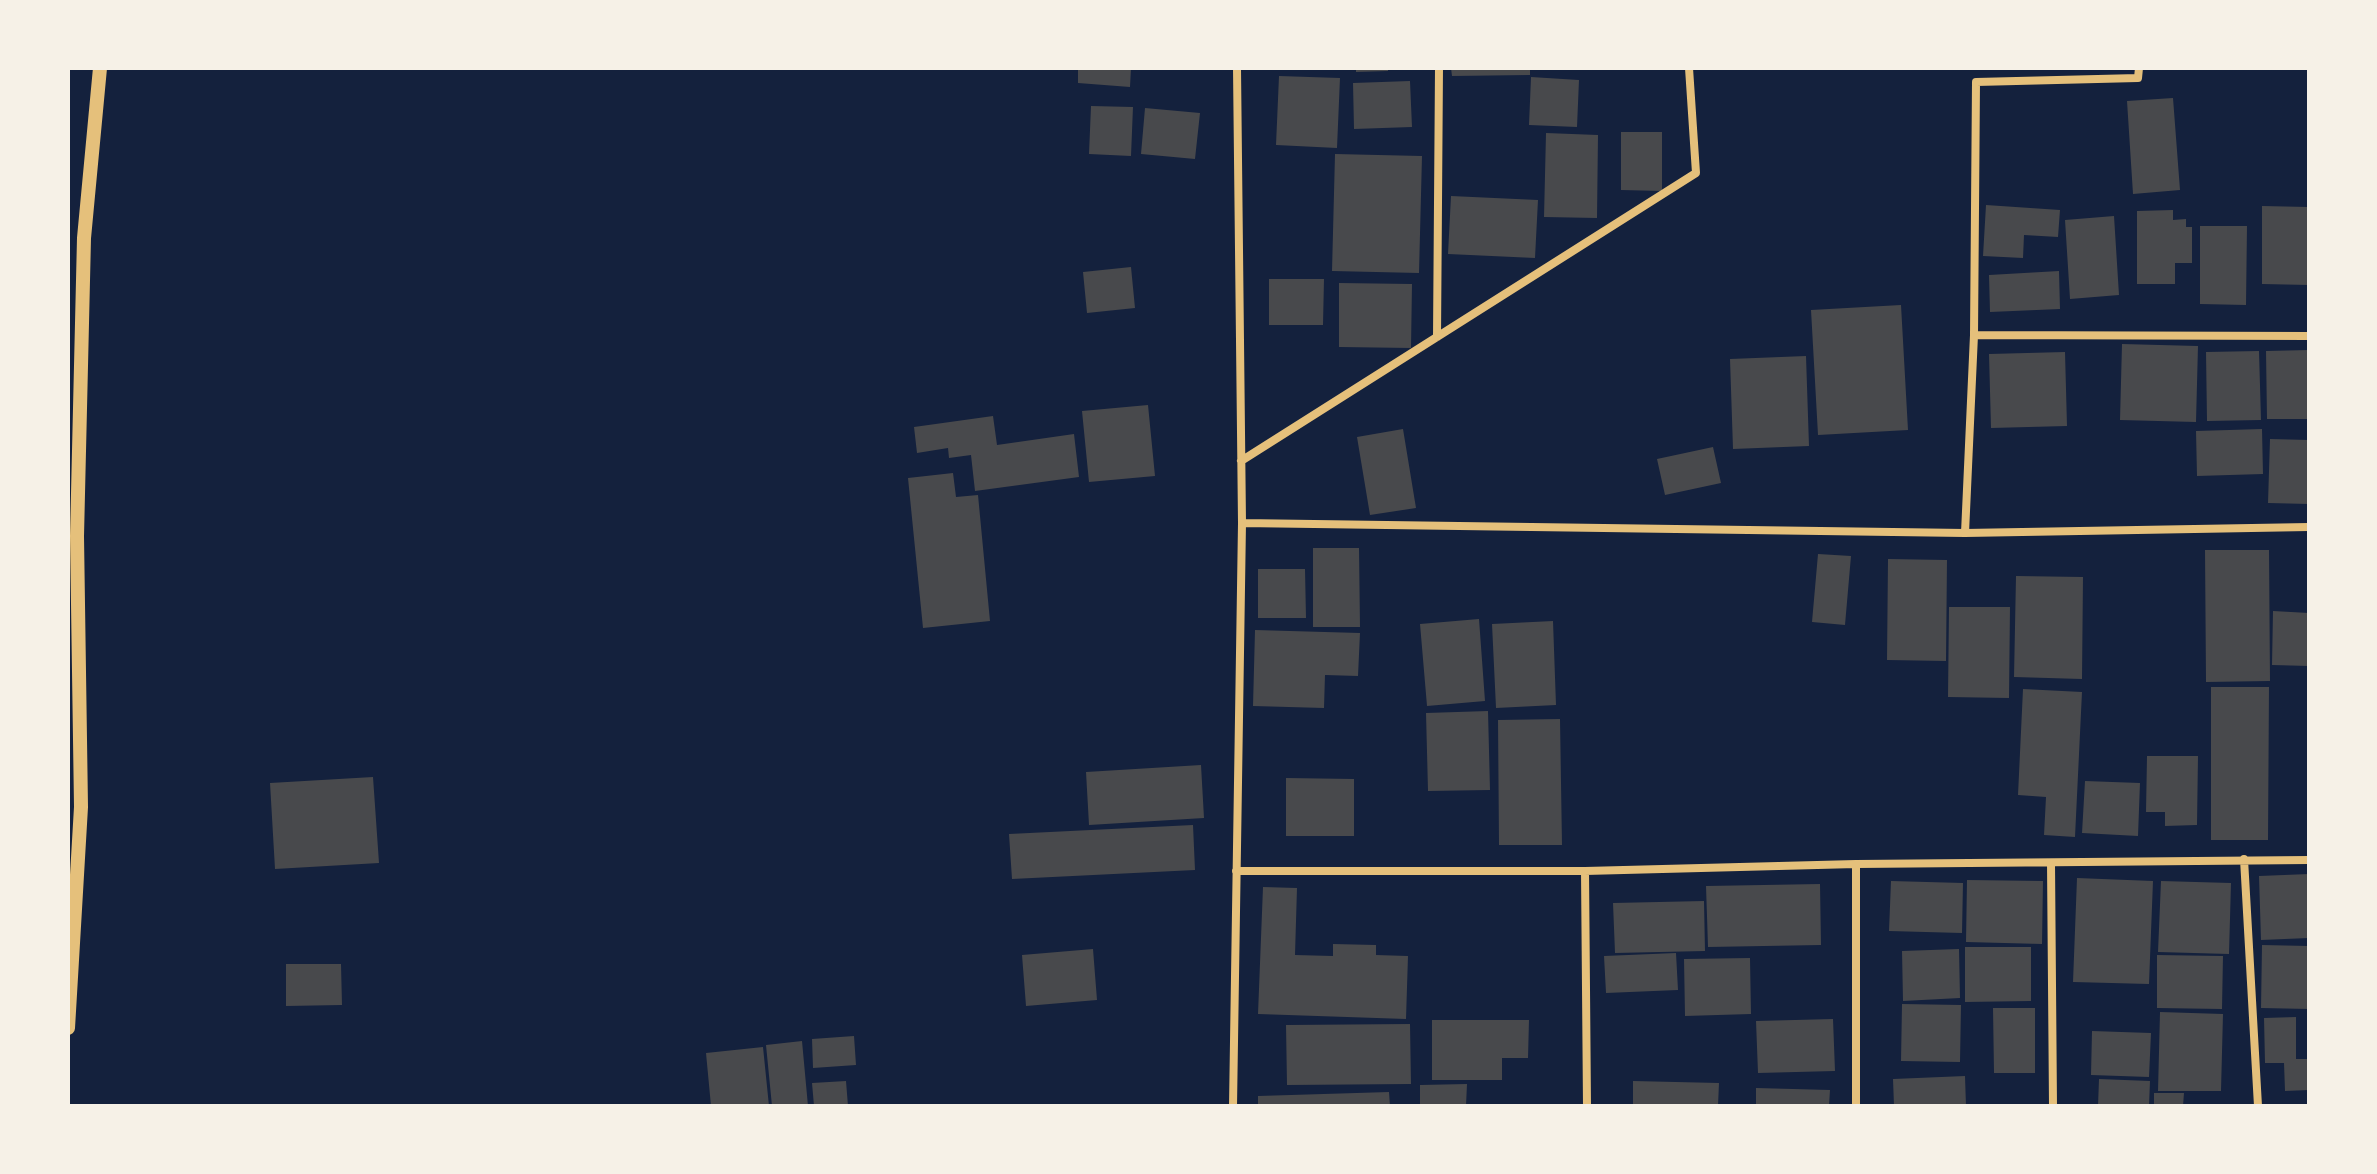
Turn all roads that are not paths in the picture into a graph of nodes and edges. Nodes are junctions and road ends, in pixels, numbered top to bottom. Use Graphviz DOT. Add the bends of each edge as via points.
graph roads {
  1 [pos="100,68"];
  2 [pos="1237,68"];
  3 [pos="1439,68"];
  4 [pos="1689,68"];
  5 [pos="2139,68"];
  6 [pos="1974,335"];
  7 [pos="2309,336"];
  8 [pos="1437,337"];
  9 [pos="1241,461"];
  10 [pos="1242,523"];
  11 [pos="2309,527"];
  12 [pos="1965,533"];
  13 [pos="72,536"];
  14 [pos="2244,859"];
  15 [pos="2309,860"];
  16 [pos="2051,863"];
  17 [pos="1856,864"];
  18 [pos="1236,871"];
  19 [pos="1585,871"];
  20 [pos="68,1028"];
  21 [pos="1233,1106"];
  22 [pos="1587,1106"];
  23 [pos="1856,1106"];
  24 [pos="2053,1106"];
  25 [pos="2258,1106"];
  1 -- 13 [label="street" via="84,238"];
  2 -- 9 [label="street"];
  3 -- 8 [label="street"];
  4 -- 8 [label="street" via="1696,173"];
  5 -- 6 [label="street" via="2138,78 1976,82"];
  6 -- 7 [label="street"];
  6 -- 12 [label="street"];
  8 -- 9 [label="street"];
  9 -- 10 [label="street"];
  10 -- 12 [label="street"];
  10 -- 18 [label="street"];
  11 -- 12 [label="street"];
  13 -- 20 [label="street" via="81,807"];
  14 -- 15 [label="street"];
  14 -- 16 [label="street"];
  14 -- 25 [label="street"];
  16 -- 17 [label="street"];
  16 -- 24 [label="street"];
  17 -- 19 [label="street"];
  17 -- 23 [label="street"];
  18 -- 19 [label="street"];
  18 -- 21 [label="street"];
  19 -- 22 [label="street"];
}
